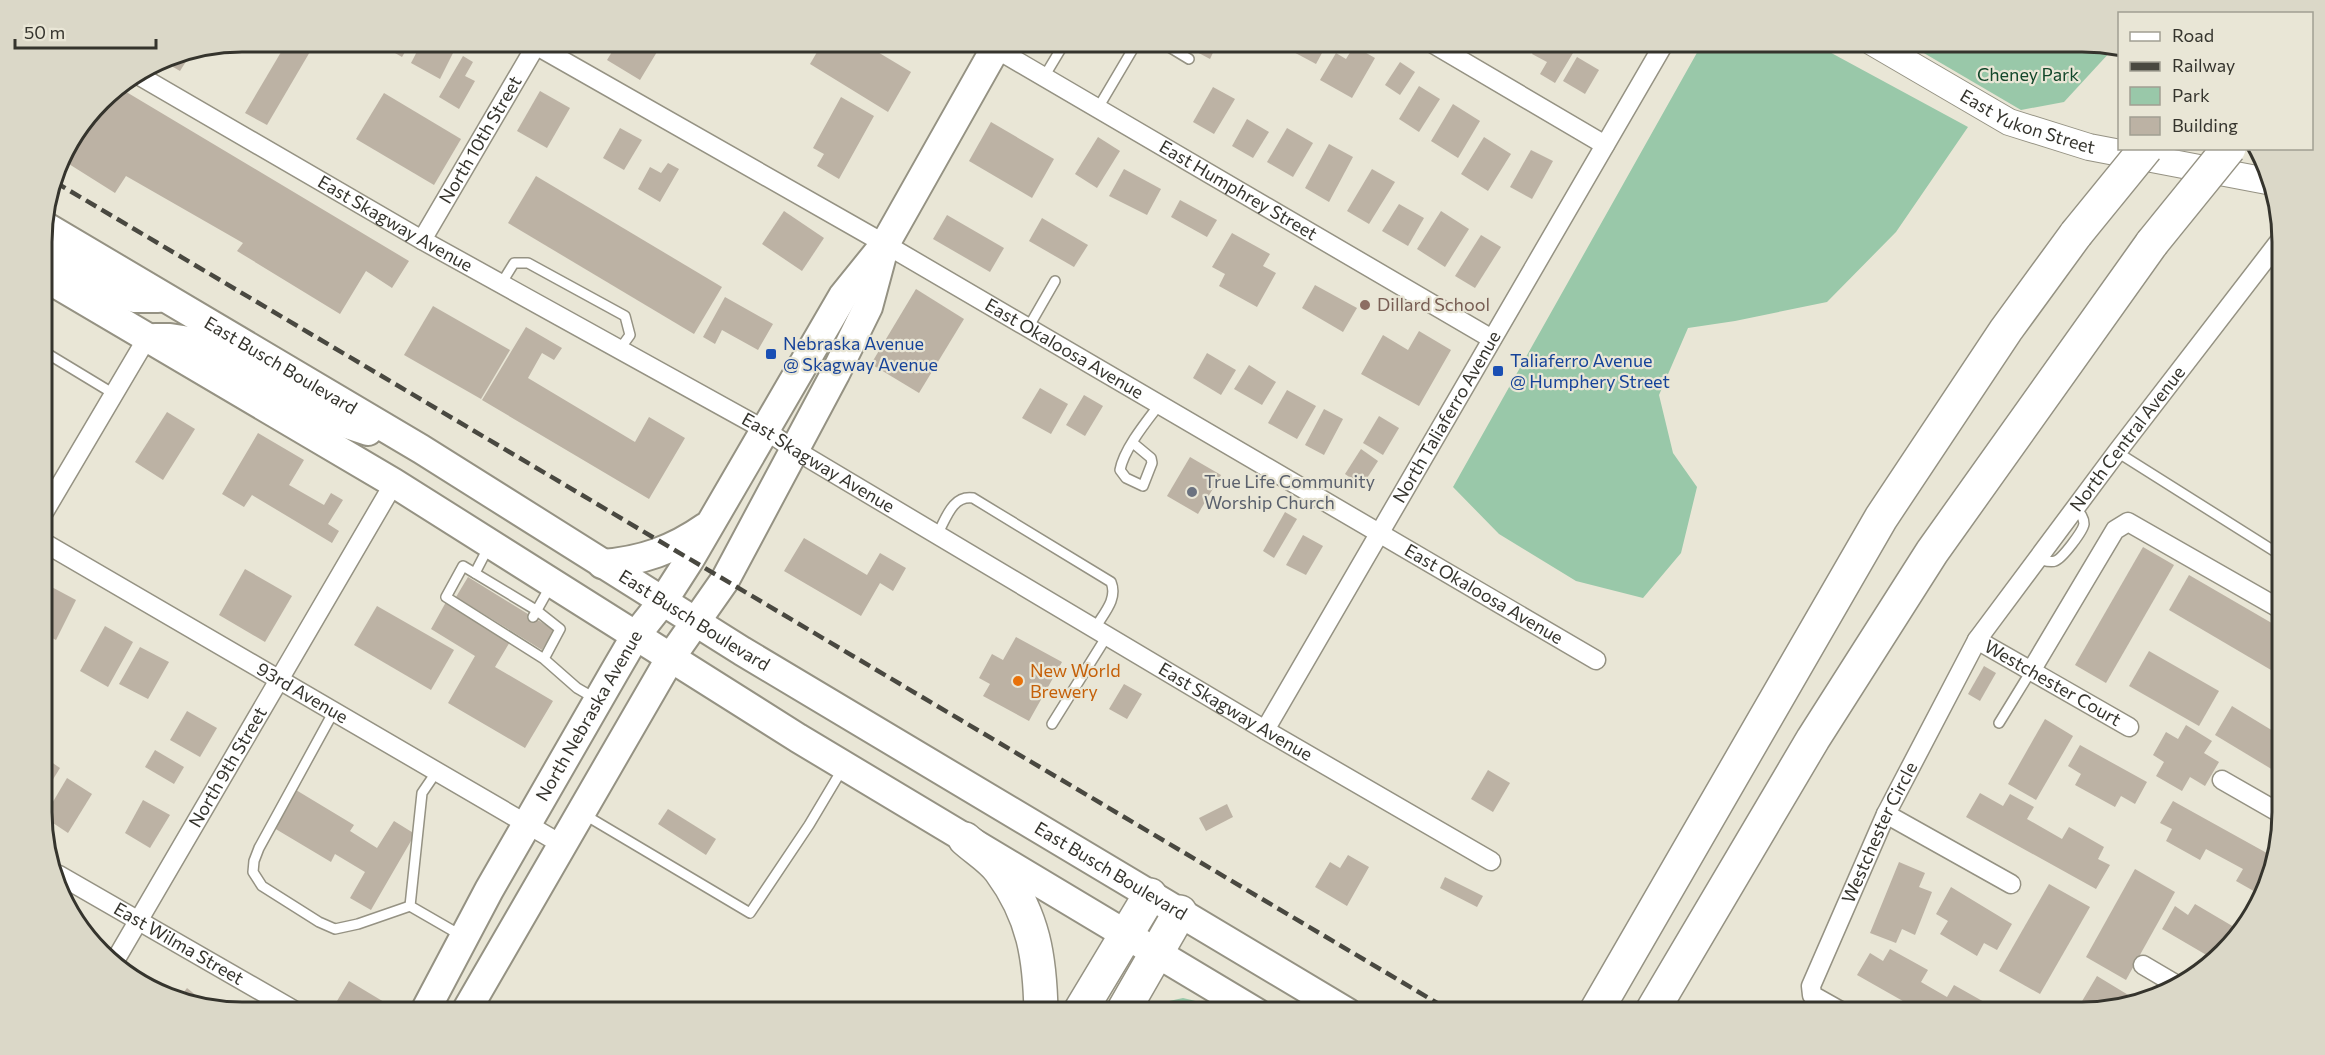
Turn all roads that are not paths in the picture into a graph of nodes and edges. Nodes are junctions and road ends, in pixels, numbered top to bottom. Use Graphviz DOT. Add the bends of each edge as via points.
graph roads {
  1 [pos="1178,52"];
  2 [pos="1448,52"];
  3 [pos="1659,52"];
  4 [pos="1889,52"];
  5 [pos="528,53"];
  6 [pos="551,53"];
  7 [pos="987,53"];
  8 [pos="1006,53"];
  9 [pos="1059,53"];
  10 [pos="1131,53"];
  11 [pos="1189,59"];
  12 [pos="1044,77"];
  13 [pos="145,79"];
  14 [pos="1098,108"];
  15 [pos="1605,145"];
  16 [pos="2144,150"];
  17 [pos="2227,150"];
  18 [pos="2261,180"];
  19 [pos="53,230"];
  20 [pos="422,240"];
  21 [pos="885,244"];
  22 [pos="2272,251"];
  23 [pos="53,258"];
  24 [pos="1055,280"];
  25 [pos="53,282"];
  26 [pos="501,284"];
  27 [pos="167,298"];
  28 [pos="1028,328"];
  29 [pos="147,338"];
  30 [pos="1492,339"];
  31 [pos="619,350"];
  32 [pos="53,357"];
  33 [pos="114,394"];
  34 [pos="1159,405"];
  35 [pos="765,430"];
  36 [pos="1133,443"];
  37 [pos="421,449"];
  38 [pos="795,450"];
  39 [pos="2117,452"];
  40 [pos="394,483"];
  41 [pos="53,498"];
  42 [pos="711,523"];
  43 [pos="937,535"];
  44 [pos="1379,535"];
  45 [pos="491,544"];
  46 [pos="52,547"];
  47 [pos="2272,550"];
  48 [pos="603,564"];
  49 [pos="475,573"];
  50 [pos="553,582"];
  51 [pos="663,601"];
  52 [pos="2272,604"];
  53 [pos="535,614"];
  54 [pos="696,622"];
  55 [pos="1101,632"];
  56 [pos="636,635"];
  57 [pos="1977,640"];
  58 [pos="671,657"];
  59 [pos="544,659"];
  60 [pos="1596,660"];
  61 [pos="2031,671"];
  62 [pos="279,679"];
  63 [pos="598,700"];
  64 [pos="334,711"];
  65 [pos="1999,723"];
  66 [pos="1052,724"];
  67 [pos="2130,728"];
  68 [pos="1265,730"];
  69 [pos="844,766"];
  70 [pos="437,771"];
  71 [pos="2222,780"];
  72 [pos="2272,809"];
  73 [pos="580,812"];
  74 [pos="1886,814"];
  75 [pos="527,824"];
  76 [pos="965,839"];
  77 [pos="561,844"];
  78 [pos="1491,861"];
  79 [pos="65,878"];
  80 [pos="2011,884"];
  81 [pos="1150,895"];
  82 [pos="410,906"];
  83 [pos="1180,912"];
  84 [pos="137,922"];
  85 [pos="1127,935"];
  86 [pos="465,937"];
  87 [pos="1157,953"];
  88 [pos="118,955"];
  89 [pos="2143,965"];
  90 [pos="2170,981"];
  91 [pos="1239,1002"];
  92 [pos="1330,1002"];
  93 [pos="1602,1002"];
  94 [pos="1657,1002"];
  95 [pos="1825,1002"];
  96 [pos="281,1003"];
  97 [pos="429,1003"];
  98 [pos="449,1003"];
  99 [pos="471,1003"];
  100 [pos="1041,1003"];
  101 [pos="1085,1003"];
  102 [pos="1128,1003"];
  1 -- 11 [label="lane"];
  2 -- 15 [label="street"];
  3 -- 15 [label="street, North Taliaferro Avenue"];
  4 -- 18 [label="street, East Yukon Street" via="2009,122 2089,147"];
  5 -- 20 [label="street, North 10th Street"];
  6 -- 21 [label="street, East Okaloosa Avenue"];
  7 -- 21 [label="main road, North Nebraska Avenue"];
  8 -- 12 [label="street, East Humphrey Street"];
  9 -- 12 [label="lane"];
  10 -- 14 [label="lane"];
  12 -- 14 [label="street, East Humphrey Street"];
  13 -- 20 [label="street, East Skagway Avenue"];
  14 -- 30 [label="street, East Humphrey Street"];
  15 -- 30 [label="street, North Taliaferro Avenue"];
  16 -- 93 [label="highway, bridge" via="2076,234 2006,330 1881,518"];
  17 -- 94 [label="highway, bridge" via="2152,243 1926,561 1813,739"];
  19 -- 27 [label="main road, East Busch Boulevard"];
  20 -- 26 [label="street, East Skagway Avenue"];
  21 -- 28 [label="street, East Okaloosa Avenue"];
  21 -- 35 [label="main road, North Nebraska Avenue" via="843,296"];
  21 -- 38 [label="main road, North Nebraska Avenue" via="867,307"];
  22 -- 39 [label="street, North Central Avenue"];
  23 -- 27 [label="main road" via="114,292 135,298"];
  24 -- 28 [label="lane"];
  25 -- 29 [label="main road"];
  26 -- 31 [label="street, East Skagway Avenue"];
  26 -- 31 [label="lane" via="514,262 528,263 625,316 630,335"];
  27 -- 37 [label="main road, East Busch Boulevard"];
  28 -- 34 [label="street, East Okaloosa Avenue"];
  29 -- 33 [label="street"];
  29 -- 37 [label="main road" via="202,343 332,419"];
  29 -- 40 [label="main road"];
  30 -- 44 [label="street, North Taliaferro Avenue"];
  31 -- 35 [label="street, East Skagway Avenue"];
  32 -- 33 [label="lane"];
  33 -- 41 [label="street"];
  34 -- 36 [label="lane"];
  34 -- 44 [label="street, East Okaloosa Avenue"];
  35 -- 38 [label="street, East Skagway Avenue"];
  35 -- 42 [label="main road, North Nebraska Avenue"];
  36 -- 36 [label="lane" via="1120,470 1126,478 1143,486 1151,458"];
  37 -- 48 [label="main road, East Busch Boulevard"];
  38 -- 43 [label="street, East Skagway Avenue"];
  38 -- 54 [label="main road, North Nebraska Avenue" via="725,580"];
  39 -- 47 [label="lane"];
  39 -- 57 [label="street, North Central Avenue"];
  40 -- 45 [label="main road"];
  40 -- 62 [label="street, North 9th Street"];
  42 -- 48 [label="main road" via="659,554"];
  42 -- 51 [label="main road, North Nebraska Avenue"];
  43 -- 55 [label="street, East Skagway Avenue"];
  43 -- 55 [label="lane" via="956,501 973,498 1111,582 1115,591"];
  44 -- 60 [label="street, East Okaloosa Avenue"];
  44 -- 68 [label="street, North Taliaferro Avenue"];
  45 -- 49 [label="lane"];
  45 -- 50 [label="main road"];
  46 -- 62 [label="street, 93rd Avenue"];
  48 -- 51 [label="main road, East Busch Boulevard"];
  49 -- 53 [label="lane"];
  49 -- 59 [label="lane" via="464,566 446,597 521,640"];
  50 -- 53 [label="lane"];
  50 -- 56 [label="main road"];
  51 -- 54 [label="main road, East Busch Boulevard"];
  51 -- 56 [label="main road, North Nebraska Avenue"];
  52 -- 61 [label="street" via="2128,522 2115,530"];
  53 -- 59 [label="lane" via="560,629"];
  54 -- 58 [label="main road, North Nebraska Avenue"];
  54 -- 81 [label="main road, East Busch Boulevard"];
  55 -- 66 [label="lane"];
  55 -- 68 [label="street, East Skagway Avenue"];
  56 -- 58 [label="main road"];
  56 -- 63 [label="main road, North Nebraska Avenue"];
  57 -- 61 [label="street, Westchester Court"];
  57 -- 74 [label="street, Westchester Circle"];
  58 -- 69 [label="main road"];
  58 -- 73 [label="main road, North Nebraska Avenue"];
  59 -- 63 [label="lane" via="577,688"];
  61 -- 65 [label="lane"];
  61 -- 67 [label="street, Westchester Court"];
  62 -- 64 [label="street, 93rd Avenue"];
  62 -- 84 [label="street, North 9th Street"];
  63 -- 75 [label="main road, North Nebraska Avenue"];
  64 -- 70 [label="street, 93rd Avenue"];
  64 -- 82 [label="lane" via="260,848 253,872 262,886 335,929"];
  68 -- 78 [label="street, East Skagway Avenue"];
  69 -- 73 [label="lane" via="750,913"];
  69 -- 76 [label="main road"];
  70 -- 75 [label="street, 93rd Avenue"];
  70 -- 82 [label="lane" via="422,793"];
  71 -- 72 [label="street"];
  73 -- 77 [label="main road, North Nebraska Avenue"];
  74 -- 80 [label="street"];
  74 -- 95 [label="street, Westchester Circle" via="1811,987 1812,995"];
  75 -- 77 [label="street, 93rd Avenue"];
  75 -- 86 [label="main road, North Nebraska Avenue"];
  76 -- 85 [label="main road"];
  76 -- 100 [label="highway" via="999,868 1025,916 1039,958"];
  77 -- 99 [label="main road, North Nebraska Avenue"];
  79 -- 84 [label="street, East Wilma Street"];
  81 -- 83 [label="main road, East Busch Boulevard"];
  81 -- 85 [label="highway"];
  82 -- 86 [label="lane"];
  83 -- 87 [label="highway"];
  83 -- 92 [label="main road, East Busch Boulevard"];
  84 -- 88 [label="street, North 9th Street"];
  84 -- 96 [label="street, East Wilma Street"];
  85 -- 87 [label="main road"];
  85 -- 101 [label="highway"];
  86 -- 97 [label="main road, North Nebraska Avenue"];
  86 -- 98 [label="main road" via="468,957"];
  87 -- 91 [label="main road"];
  87 -- 102 [label="highway"];
  89 -- 90 [label="street"];
}
